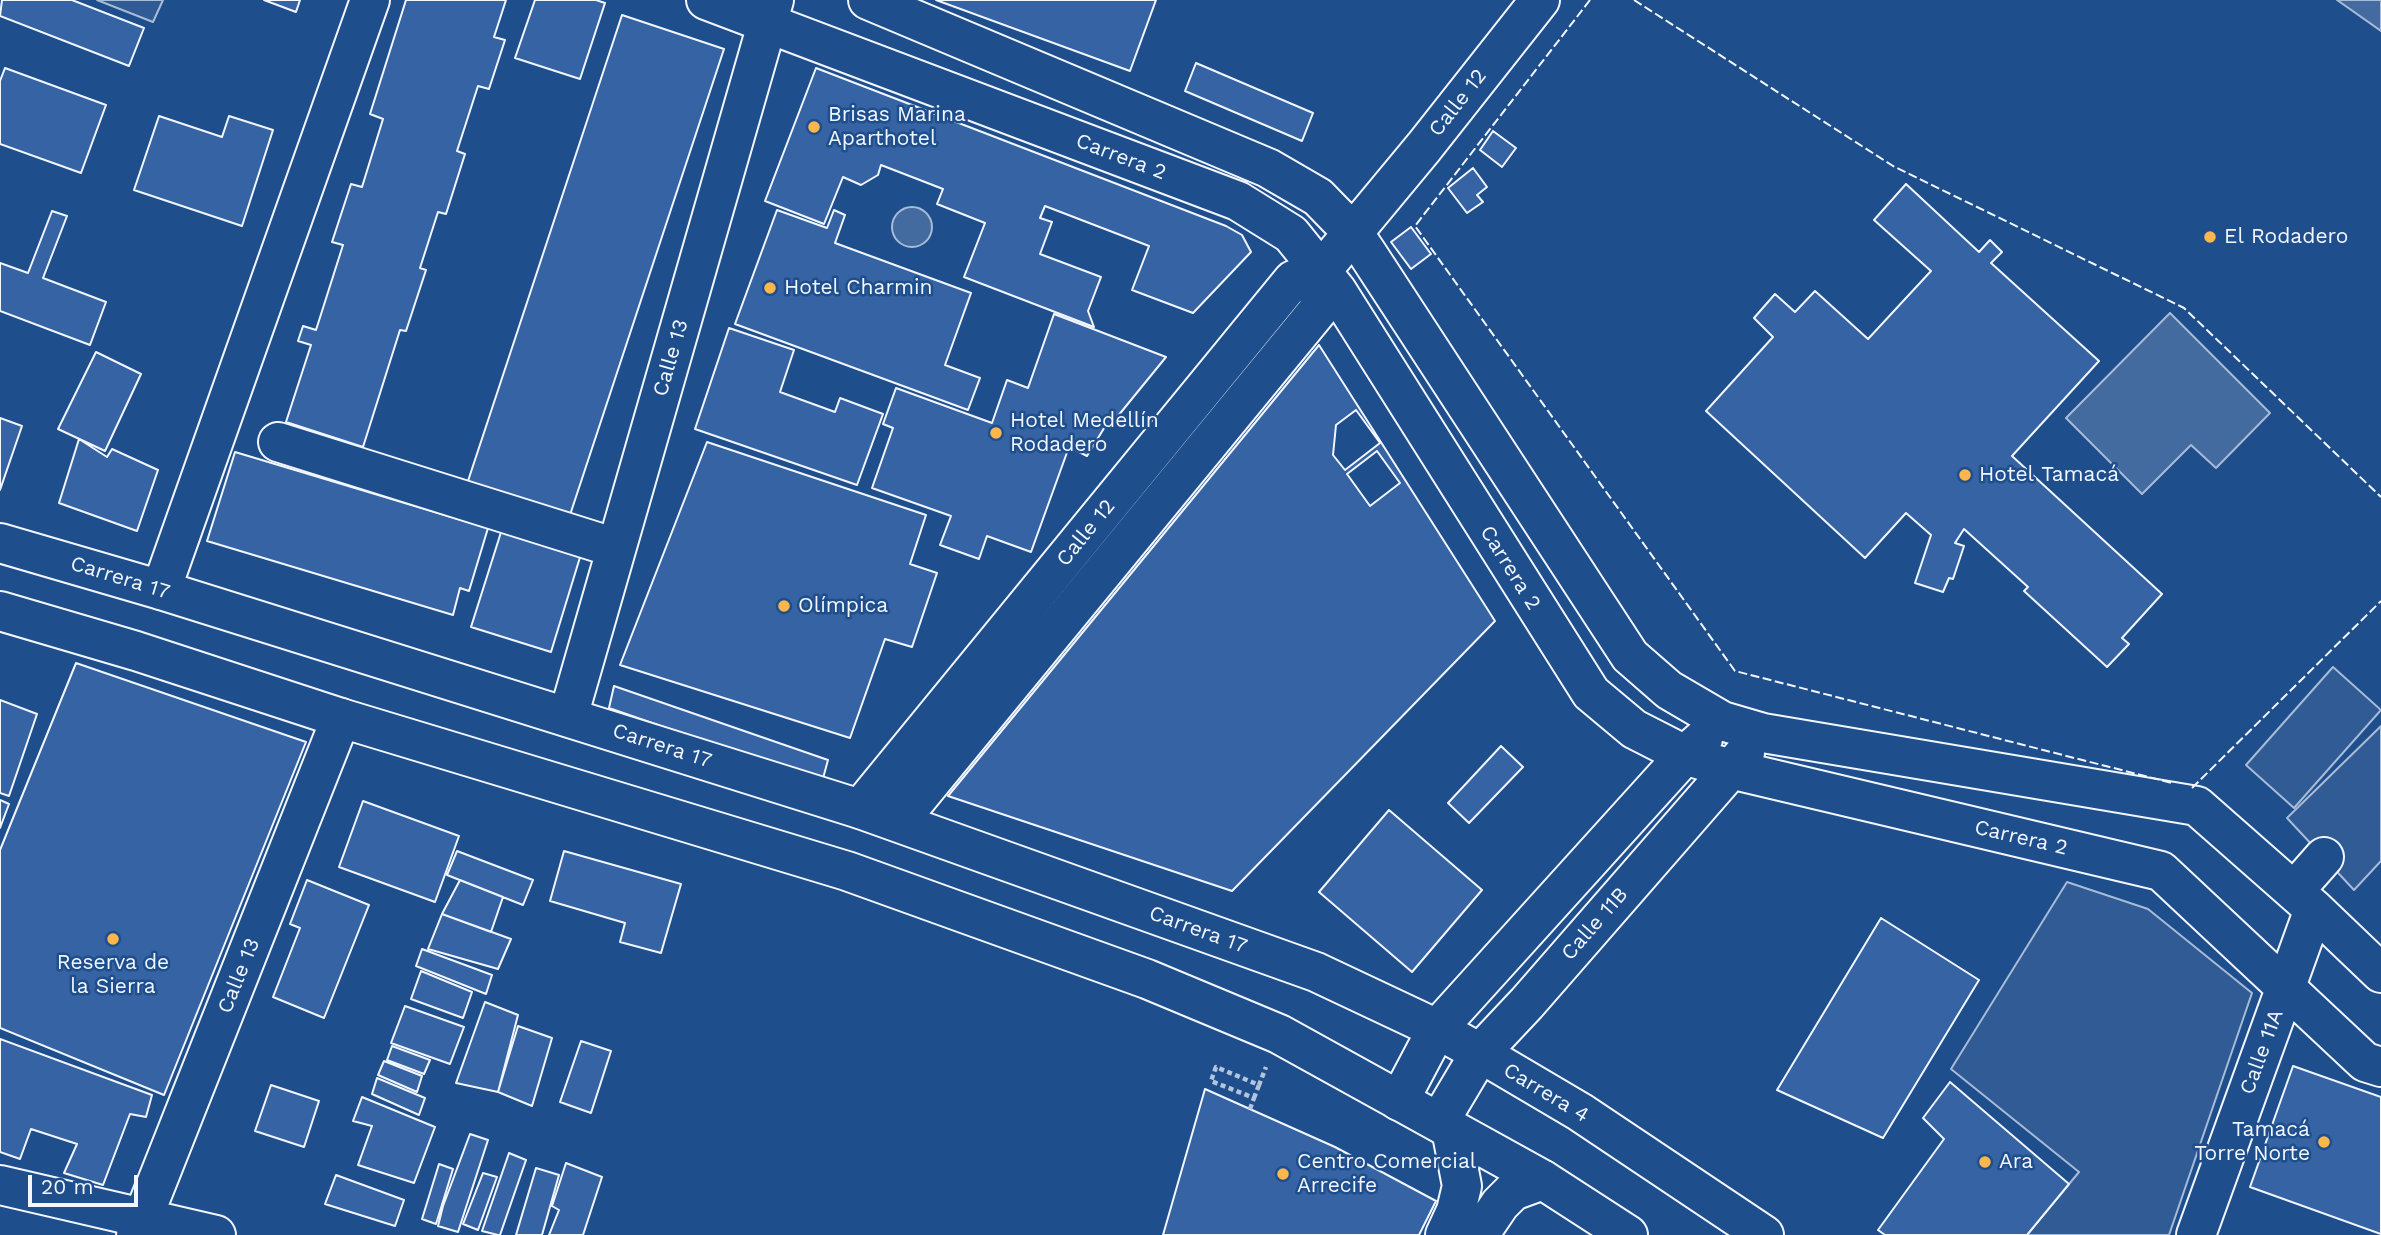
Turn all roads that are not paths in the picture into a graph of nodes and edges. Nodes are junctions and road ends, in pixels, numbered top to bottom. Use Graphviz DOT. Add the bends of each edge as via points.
graph roads {
  1 [pos="370,0"];
  2 [pos="706,0"];
  3 [pos="868,0"];
  4 [pos="1540,0"];
  5 [pos="770,12"];
  6 [pos="1354,234"];
  7 [pos="1322,271"];
  8 [pos="278,442"];
  9 [pos="0,543"];
  10 [pos="616,548"];
  11 [pos="161,590"];
  12 [pos="0,611"];
  13 [pos="568,717"];
  14 [pos="341,718"];
  15 [pos="1722,721"];
  16 [pos="1763,733"];
  17 [pos="1685,755"];
  18 [pos="1730,769"];
  19 [pos="860,809"];
  20 [pos="898,822"];
  21 [pos="2324,857"];
  22 [pos="2304,900"];
  23 [pos="1316,972"];
  24 [pos="2381,974"];
  25 [pos="2285,989"];
  26 [pos="1437,1029"];
  27 [pos="1480,1053"];
  28 [pos="2376,1063"];
  29 [pos="1399,1101"];
  30 [pos="1445,1125"];
  31 [pos="1543,1180"];
  32 [pos="0,1185"];
  33 [pos="139,1226"];
  34 [pos="216,1235"];
  35 [pos="1445,1235"];
  36 [pos="1479,1235"];
  37 [pos="1628,1235"];
  38 [pos="1764,1235"];
  39 [pos="2196,1235"];
  1 -- 11 [label="street"];
  2 -- 5 [label="street, Carrera 2"];
  3 -- 6 [label="street" via="1268,168 1318,197"];
  4 -- 6 [label="street, Calle 12"];
  5 -- 7 [label="street, Carrera 2" via="1238,201 1291,234"];
  5 -- 10 [label="street, Calle 13"];
  6 -- 7 [label="street, Calle 12"];
  6 -- 15 [label="street" via="1630,656 1669,690"];
  7 -- 17 [label="street, Carrera 2" via="1591,693 1634,729"];
  7 -- 19 [label="street, Calle 12" via="1293,280"];
  7 -- 20 [label="street, Calle 12" via="1319,309"];
  8 -- 10 [label="street"];
  9 -- 11 [label="street, Carrera 17"];
  10 -- 13 [label="street, Calle 13"];
  11 -- 13 [label="street, Carrera 17"];
  12 -- 14 [label="street"];
  13 -- 19 [label="street, Carrera 17"];
  14 -- 29 [label="street" via="847,871 1147,979 1279,1034"];
  14 -- 33 [label="street, Calle 13"];
  15 -- 16 [label="street"];
  15 -- 17 [label="street"];
  16 -- 18 [label="street, Calle 11B"];
  16 -- 22 [label="street" via="2197,806"];
  17 -- 18 [label="street, Carrera 2"];
  17 -- 26 [label="street"];
  18 -- 25 [label="street, Carrera 2" via="2161,871"];
  18 -- 27 [label="street, Calle 11B"];
  19 -- 20 [label="street, Carrera 17"];
  20 -- 23 [label="street, Carrera 17"];
  21 -- 22 [label="street"];
  22 -- 24 [label="street"];
  22 -- 25 [label="street, Calle 11A"];
  23 -- 26 [label="street, Carrera 4"];
  25 -- 28 [label="street, Carrera 2"];
  25 -- 39 [label="street, Calle 11A"];
  26 -- 27 [label="street, Carrera 4"];
  26 -- 29 [label="street"];
  27 -- 30 [label="street, Calle 11B"];
  27 -- 38 [label="street, Carrera 4" via="1580,1112"];
  29 -- 30 [label="street"];
  30 -- 31 [label="street"];
  30 -- 35 [label="street" via="1462,1186"];
  31 -- 36 [label="street" via="1513,1191"];
  31 -- 37 [label="street"];
  32 -- 33 [label="street"];
  33 -- 34 [label="street"];
}
